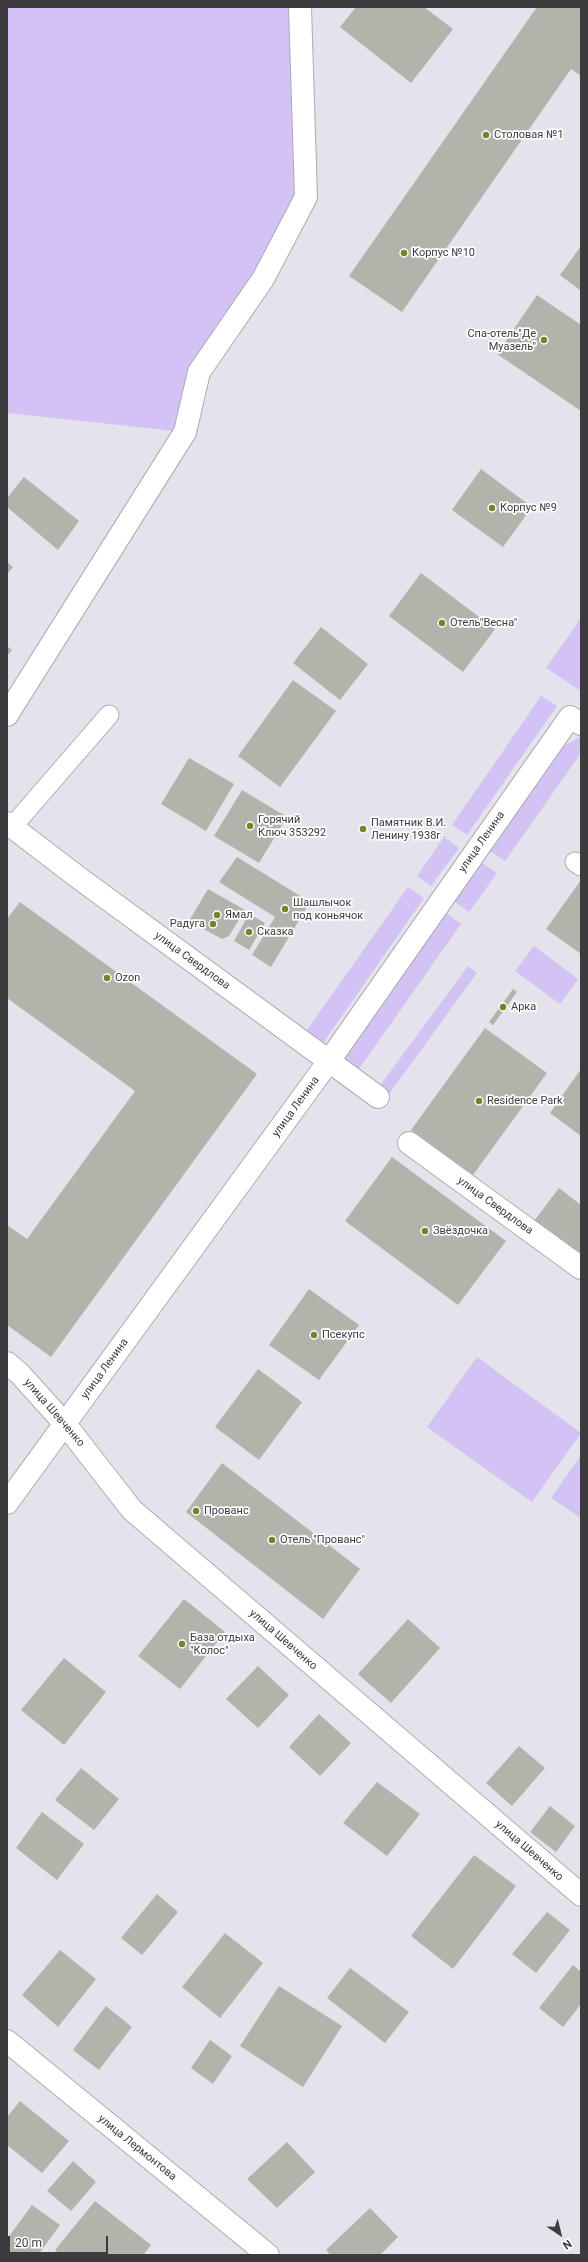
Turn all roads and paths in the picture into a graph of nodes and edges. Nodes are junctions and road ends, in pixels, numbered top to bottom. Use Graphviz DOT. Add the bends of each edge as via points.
graph roads {
  1 [pos="300,7"];
  2 [pos="7,715"];
  3 [pos="109,715"];
  4 [pos="581,724"];
  5 [pos="9,828"];
  6 [pos="329,1061"];
  7 [pos="378,1097"];
  8 [pos="409,1143"];
  9 [pos="581,1268"];
  10 [pos="7,1363"];
  11 [pos="65,1424"];
  12 [pos="7,1503"];
  13 [pos="581,1895"];
  14 [pos="7,2041"];
  15 [pos="268,2255"];
  1 -- 2 [label="street" via="306,197 262,279 199,372 185,432"];
  3 -- 5 [label="lane"];
  4 -- 6 [label="street, улица Ленина" via="570,717"];
  5 -- 6 [label="street, улица Свердлова"];
  6 -- 7 [label="street, улица Свердлова"];
  6 -- 11 [label="street, улица Ленина"];
  8 -- 9 [label="street, улица Свердлова"];
  10 -- 11 [label="street, улица Шевченко"];
  11 -- 12 [label="street, улица Ленина"];
  11 -- 13 [label="street, улица Шевченко" via="132,1510"];
  14 -- 15 [label="street, улица Лермонтова"];
}
